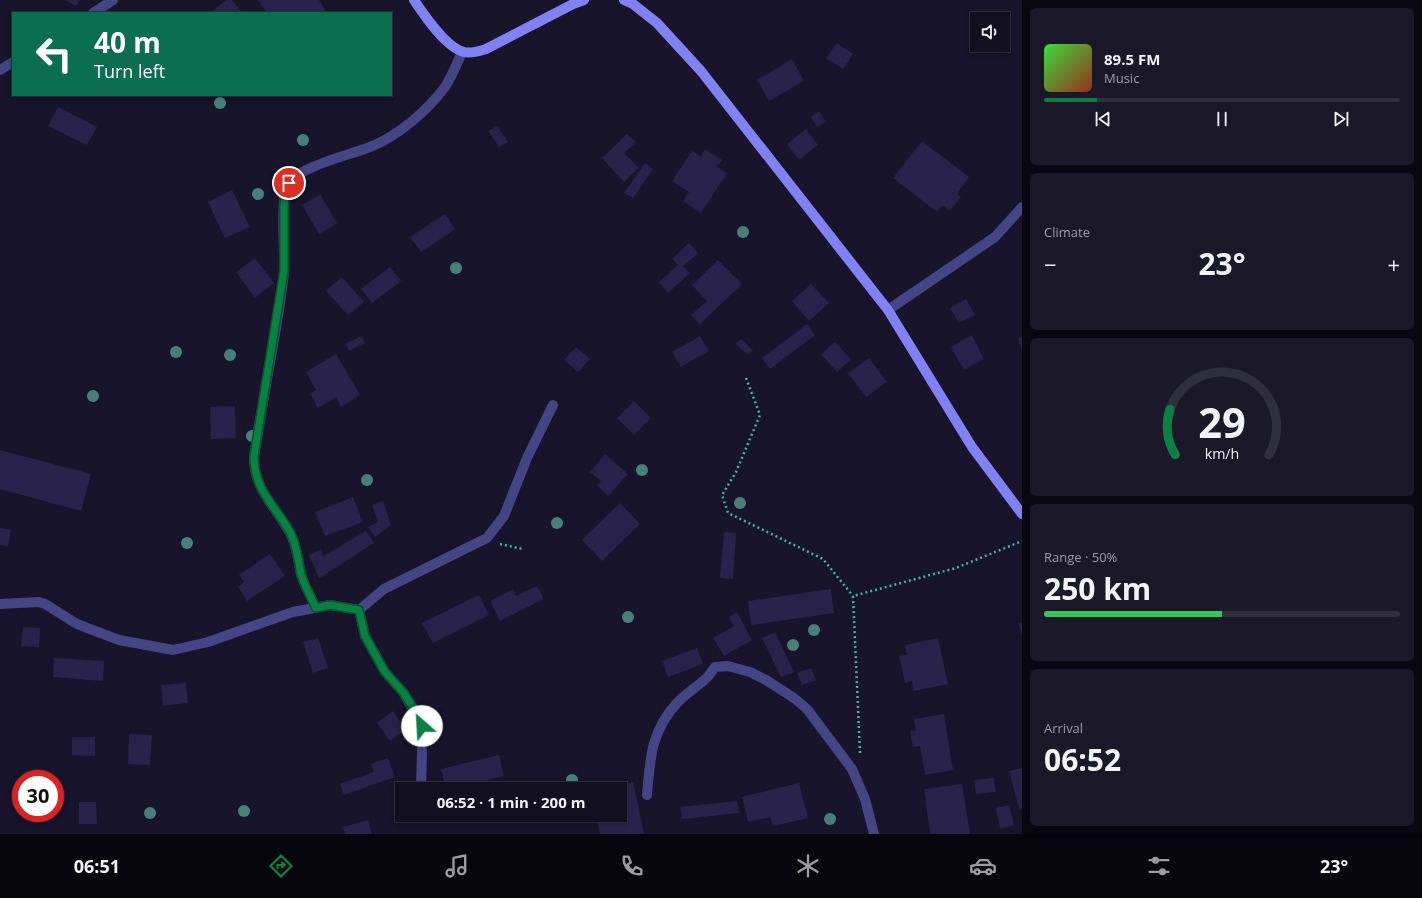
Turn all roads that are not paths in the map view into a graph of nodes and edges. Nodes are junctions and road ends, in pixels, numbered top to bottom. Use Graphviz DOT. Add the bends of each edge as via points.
graph roads {
  1 [pos="113,0"];
  2 [pos="414,0"];
  3 [pos="584,0"];
  4 [pos="624,0"];
  5 [pos="95,12"];
  6 [pos="462,52"];
  7 [pos="12,63"];
  8 [pos="0,70"];
  9 [pos="1022,207"];
  10 [pos="888,310"];
  11 [pos="553,405"];
  12 [pos="1022,514"];
  13 [pos="0,604"];
  14 [pos="316,608"];
  15 [pos="359,610"];
  16 [pos="421,782"];
  17 [pos="647,795"];
  18 [pos="874,834"];
  1 -- 5 [label="street"];
  2 -- 6 [label="main road" via="436,30"];
  3 -- 6 [label="main road" via="486,49"];
  4 -- 10 [label="main road" via="634,4 652,19 701,71"];
  6 -- 14 [label="street" via="444,87 408,125 370,147 300,174 286,188 284,271 254,466 260,487 290,533 302,576"];
  7 -- 8 [label="street"];
  9 -- 10 [label="street" via="995,237"];
  10 -- 12 [label="main road" via="972,447"];
  11 -- 15 [label="street" via="504,516 487,538 384,589"];
  13 -- 14 [label="street" via="39,602 77,624 118,640 173,650 208,642 293,612"];
  14 -- 15 [label="street" via="330,605"];
  15 -- 16 [label="street" via="365,636 385,672 403,692 421,723"];
  17 -- 18 [label="street" via="654,740 676,703 704,681 715,667 728,666 766,680 807,709 852,769 865,799"];
}
